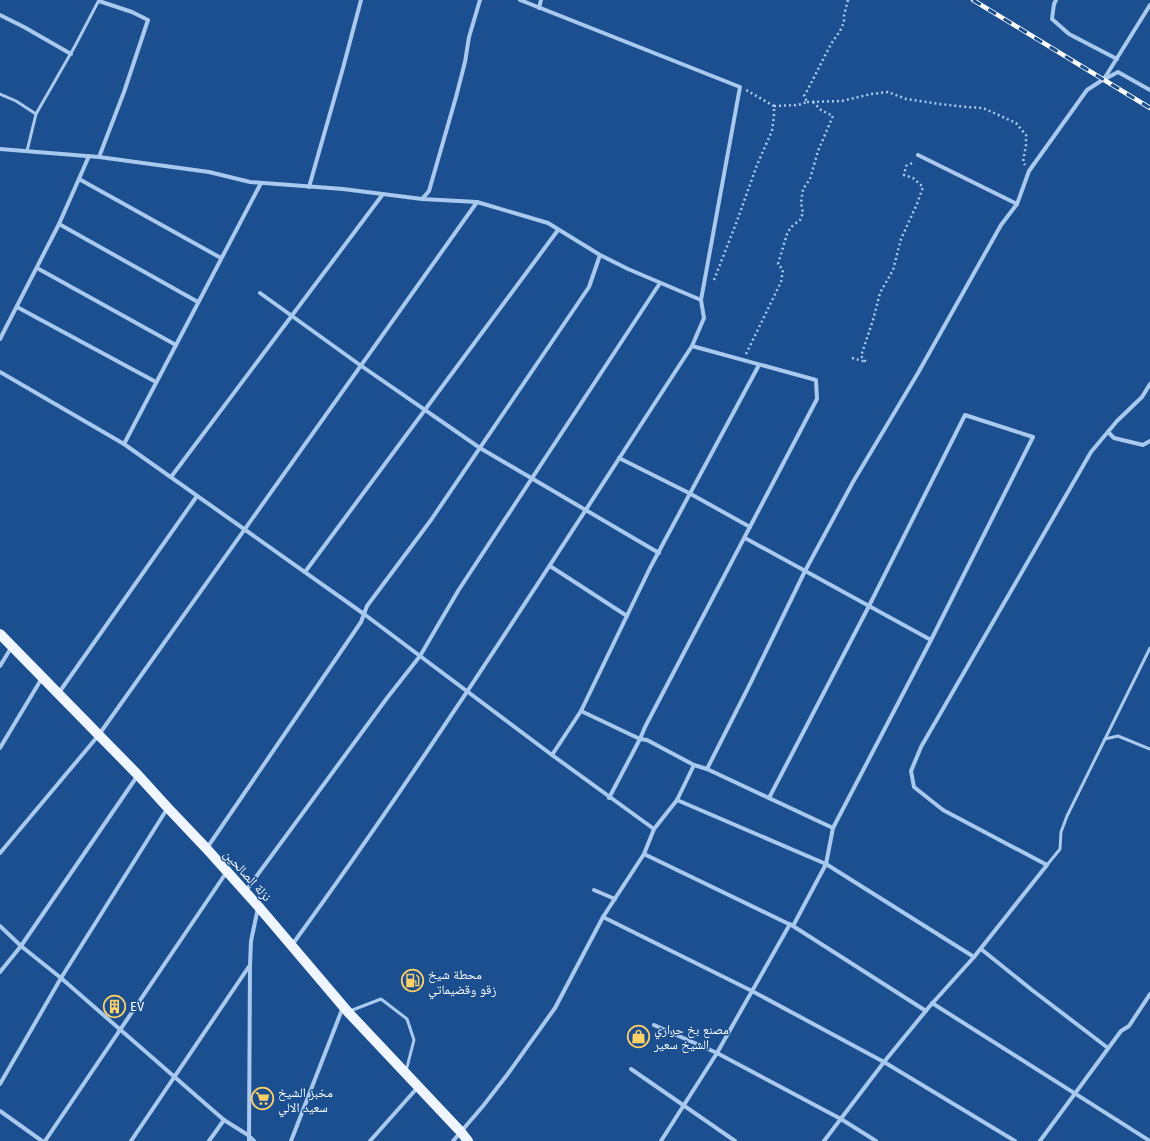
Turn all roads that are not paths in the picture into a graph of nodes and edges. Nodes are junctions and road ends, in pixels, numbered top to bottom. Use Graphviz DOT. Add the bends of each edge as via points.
graph roads {
  1 [pos="99,0"];
  2 [pos="360,0"];
  3 [pos="480,0"];
  4 [pos="520,0"];
  5 [pos="541,0"];
  6 [pos="1056,0"];
  7 [pos="1150,5"];
  8 [pos="538,8"];
  9 [pos="0,15"];
  10 [pos="71,54"];
  11 [pos="1117,59"];
  12 [pos="1104,79"];
  13 [pos="1150,90"];
  14 [pos="0,94"];
  15 [pos="36,114"];
  16 [pos="0,149"];
  17 [pos="27,151"];
  18 [pos="918,155"];
  19 [pos="89,156"];
  20 [pos="99,157"];
  21 [pos="78,179"];
  22 [pos="261,183"];
  23 [pos="309,187"];
  24 [pos="383,194"];
  25 [pos="422,199"];
  26 [pos="477,202"];
  27 [pos="1017,204"];
  28 [pos="60,224"];
  29 [pos="558,230"];
  30 [pos="600,255"];
  31 [pos="221,258"];
  32 [pos="37,268"];
  33 [pos="660,283"];
  34 [pos="260,293"];
  35 [pos="701,300"];
  36 [pos="198,302"];
  37 [pos="17,307"];
  38 [pos="292,316"];
  39 [pos="0,339"];
  40 [pos="176,345"];
  41 [pos="692,346"];
  42 [pos="360,365"];
  43 [pos="759,365"];
  44 [pos="0,372"];
  45 [pos="156,382"];
  46 [pos="1150,384"];
  47 [pos="425,409"];
  48 [pos="1108,432"];
  49 [pos="1150,441"];
  50 [pos="124,444"];
  51 [pos="480,448"];
  52 [pos="619,458"];
  53 [pos="171,477"];
  54 [pos="531,478"];
  55 [pos="689,493"];
  56 [pos="197,496"];
  57 [pos="585,510"];
  58 [pos="750,527"];
  59 [pos="244,530"];
  60 [pos="745,538"];
  61 [pos="659,553"];
  62 [pos="550,566"];
  63 [pos="805,571"];
  64 [pos="305,572"];
  65 [pos="869,606"];
  66 [pos="364,614"];
  67 [pos="627,616"];
  68 [pos="0,634"];
  69 [pos="932,640"];
  70 [pos="12,647"];
  71 [pos="1150,648"];
  72 [pos="420,656"];
  73 [pos="0,666"];
  74 [pos="42,678"];
  75 [pos="468,691"];
  76 [pos="58,694"];
  77 [pos="581,711"];
  78 [pos="98,736"];
  79 [pos="640,739"];
  80 [pos="1105,739"];
  81 [pos="0,748"];
  82 [pos="1150,749"];
  83 [pos="552,755"];
  84 [pos="694,765"];
  85 [pos="707,769"];
  86 [pos="138,775"];
  87 [pos="609,798"];
  88 [pos="769,798"];
  89 [pos="677,800"];
  90 [pos="168,808"];
  91 [pos="833,828"];
  92 [pos="654,829"];
  93 [pos="206,848"];
  94 [pos="0,852"];
  95 [pos="644,854"];
  96 [pos="826,864"];
  97 [pos="1047,865"];
  98 [pos="228,871"];
  99 [pos="594,890"];
  100 [pos="245,892"];
  101 [pos="615,899"];
  102 [pos="258,906"];
  103 [pos="603,917"];
  104 [pos="792,925"];
  105 [pos="0,926"];
  106 [pos="292,944"];
  107 [pos="21,946"];
  108 [pos="980,949"];
  109 [pos="974,957"];
  110 [pos="250,965"];
  111 [pos="0,972"];
  112 [pos="61,978"];
  113 [pos="752,992"];
  114 [pos="1150,994"];
  115 [pos="932,1003"];
  116 [pos="346,1009"];
  117 [pos="926,1011"];
  118 [pos="654,1025"];
  119 [pos="120,1029"];
  120 [pos="1108,1048"];
  121 [pos="717,1053"];
  122 [pos="884,1062"];
  123 [pos="631,1069"];
  124 [pos="406,1073"];
  125 [pos="175,1077"];
  126 [pos="0,1084"];
  127 [pos="418,1087"];
  128 [pos="1074,1093"];
  129 [pos="684,1106"];
  130 [pos="0,1111"];
  131 [pos="841,1119"];
  132 [pos="224,1120"];
  133 [pos="461,1132"];
  134 [pos="248,1136"];
  135 [pos="44,1141"];
  136 [pos="131,1141"];
  137 [pos="209,1141"];
  138 [pos="249,1141"];
  139 [pos="254,1141"];
  140 [pos="291,1141"];
  141 [pos="370,1141"];
  142 [pos="453,1141"];
  143 [pos="468,1141"];
  144 [pos="661,1141"];
  145 [pos="735,1141"];
  146 [pos="824,1141"];
  147 [pos="876,1141"];
  148 [pos="1015,1141"];
  149 [pos="1040,1141"];
  150 [pos="1150,1141"];
  1 -- 10 [label="lane"];
  1 -- 20 [label="street" via="148,20"];
  2 -- 23 [label="street"];
  3 -- 25 [label="street" via="448,129 428,191"];
  4 -- 8 [label="street"];
  5 -- 8 [label="street"];
  6 -- 11 [label="street" via="1052,19 1069,34"];
  7 -- 11 [label="street"];
  8 -- 35 [label="street" via="740,87"];
  9 -- 10 [label="street"];
  10 -- 15 [label="lane"];
  11 -- 12 [label="street"];
  12 -- 13 [label="street" via="1118,72"];
  12 -- 27 [label="street" via="1087,90 1029,171"];
  14 -- 15 [label="lane"];
  15 -- 17 [label="lane"];
  16 -- 17 [label="street"];
  17 -- 19 [label="street"];
  18 -- 27 [label="street"];
  19 -- 20 [label="street"];
  19 -- 21 [label="street"];
  20 -- 22 [label="street" via="209,172"];
  21 -- 28 [label="street"];
  21 -- 31 [label="street"];
  22 -- 23 [label="street"];
  22 -- 31 [label="street"];
  23 -- 24 [label="street"];
  24 -- 25 [label="street"];
  24 -- 38 [label="street"];
  25 -- 26 [label="street"];
  26 -- 29 [label="street" via="548,223"];
  26 -- 42 [label="street"];
  27 -- 63 [label="street" via="1001,225 853,482"];
  28 -- 32 [label="street"];
  28 -- 36 [label="street"];
  29 -- 30 [label="street"];
  29 -- 47 [label="street"];
  30 -- 33 [label="street"];
  30 -- 51 [label="street" via="589,287"];
  31 -- 36 [label="street"];
  32 -- 37 [label="street"];
  32 -- 40 [label="street"];
  33 -- 35 [label="street"];
  33 -- 54 [label="street"];
  34 -- 38 [label="street"];
  35 -- 41 [label="street" via="704,318"];
  36 -- 40 [label="street"];
  37 -- 39 [label="street"];
  37 -- 45 [label="street"];
  38 -- 42 [label="street"];
  38 -- 53 [label="street"];
  40 -- 45 [label="street"];
  41 -- 43 [label="street"];
  41 -- 52 [label="street"];
  42 -- 47 [label="street"];
  42 -- 59 [label="street"];
  43 -- 55 [label="street"];
  43 -- 58 [label="street" via="816,380 817,399"];
  44 -- 50 [label="street"];
  45 -- 50 [label="street"];
  46 -- 48 [label="street"];
  47 -- 51 [label="street"];
  47 -- 64 [label="street"];
  48 -- 49 [label="street" via="1114,438 1143,445"];
  48 -- 97 [label="street" via="1087,459 921,747 911,771 914,787 942,810"];
  50 -- 53 [label="street"];
  51 -- 54 [label="street"];
  51 -- 66 [label="street" via="431,520 367,606"];
  52 -- 55 [label="street"];
  52 -- 57 [label="street"];
  53 -- 56 [label="street"];
  54 -- 57 [label="street"];
  54 -- 72 [label="street" via="458,591"];
  55 -- 58 [label="street"];
  55 -- 61 [label="street"];
  56 -- 59 [label="street"];
  56 -- 76 [label="street"];
  57 -- 61 [label="street"];
  57 -- 62 [label="street"];
  58 -- 60 [label="street"];
  59 -- 64 [label="street"];
  59 -- 78 [label="street"];
  60 -- 63 [label="street"];
  60 -- 79 [label="street"];
  61 -- 67 [label="street"];
  62 -- 67 [label="street"];
  62 -- 75 [label="street"];
  63 -- 65 [label="street"];
  63 -- 85 [label="street"];
  64 -- 66 [label="street"];
  65 -- 69 [label="street"];
  65 -- 69 [label="street" via="965,415 1033,437"];
  65 -- 88 [label="street"];
  66 -- 72 [label="street"];
  66 -- 93 [label="street"];
  67 -- 77 [label="street"];
  68 -- 70 [label="main road, نزلة الصالحين"];
  69 -- 91 [label="street"];
  70 -- 73 [label="street"];
  70 -- 74 [label="main road, نزلة الصالحين"];
  71 -- 80 [label="lane"];
  72 -- 75 [label="street"];
  72 -- 100 [label="street"];
  74 -- 76 [label="main road, نزلة الصالحين"];
  74 -- 81 [label="street"];
  75 -- 83 [label="street"];
  75 -- 106 [label="street"];
  76 -- 78 [label="main road, نزلة الصالحين"];
  77 -- 79 [label="street"];
  77 -- 83 [label="street"];
  78 -- 86 [label="main road, نزلة الصالحين"];
  78 -- 94 [label="street"];
  79 -- 84 [label="street" via="647,740"];
  79 -- 87 [label="street"];
  80 -- 82 [label="lane" via="1118,736"];
  80 -- 97 [label="lane" via="1067,816 1061,832 1060,850"];
  83 -- 87 [label="street"];
  84 -- 85 [label="street"];
  84 -- 89 [label="street"];
  85 -- 88 [label="street"];
  86 -- 90 [label="main road, نزلة الصالحين"];
  86 -- 107 [label="street"];
  87 -- 92 [label="street"];
  88 -- 91 [label="street"];
  89 -- 92 [label="street"];
  89 -- 96 [label="street"];
  90 -- 93 [label="main road, نزلة الصالحين"];
  90 -- 112 [label="street"];
  91 -- 96 [label="street"];
  92 -- 95 [label="street"];
  93 -- 98 [label="main road, نزلة الصالحين"];
  95 -- 101 [label="street"];
  95 -- 104 [label="street"];
  96 -- 104 [label="street"];
  96 -- 109 [label="street"];
  97 -- 108 [label="street"];
  98 -- 100 [label="main road, نزلة الصالحين"];
  98 -- 119 [label="street"];
  99 -- 101 [label="street"];
  100 -- 102 [label="main road, نزلة الصالحين"];
  101 -- 103 [label="street"];
  102 -- 106 [label="main road, نزلة الصالحين"];
  102 -- 110 [label="street" via="251,941"];
  103 -- 113 [label="street"];
  103 -- 133 [label="street" via="555,1008 508,1075"];
  104 -- 113 [label="street"];
  104 -- 117 [label="street"];
  105 -- 107 [label="street"];
  106 -- 116 [label="main road, نزلة الصالحين"];
  107 -- 111 [label="street"];
  107 -- 112 [label="street"];
  108 -- 109 [label="street"];
  108 -- 120 [label="street"];
  109 -- 115 [label="street"];
  110 -- 125 [label="street"];
  110 -- 134 [label="street"];
  112 -- 119 [label="street"];
  112 -- 126 [label="street"];
  113 -- 121 [label="street"];
  113 -- 122 [label="street"];
  114 -- 120 [label="street" via="1129,1026 1120,1031"];
  115 -- 117 [label="street"];
  115 -- 128 [label="street"];
  116 -- 124 [label="main road, نزلة الصالحين"];
  116 -- 124 [label="lane" via="381,999 408,1019 414,1040"];
  116 -- 140 [label="street"];
  117 -- 122 [label="street"];
  118 -- 121 [label="street"];
  119 -- 125 [label="street"];
  119 -- 135 [label="street"];
  120 -- 128 [label="street"];
  121 -- 129 [label="street"];
  121 -- 131 [label="street"];
  122 -- 131 [label="street"];
  122 -- 148 [label="street"];
  123 -- 129 [label="street"];
  124 -- 127 [label="main road, نزلة الصالحين"];
  125 -- 132 [label="street"];
  125 -- 136 [label="street"];
  127 -- 133 [label="main road, نزلة الصالحين"];
  127 -- 141 [label="street"];
  128 -- 149 [label="street"];
  128 -- 150 [label="street"];
  129 -- 144 [label="street"];
  129 -- 145 [label="street"];
  130 -- 135 [label="street"];
  131 -- 146 [label="street"];
  131 -- 147 [label="street"];
  132 -- 134 [label="street"];
  132 -- 137 [label="street"];
  133 -- 142 [label="street"];
  133 -- 143 [label="main road, نزلة الصالحين"];
  134 -- 138 [label="street"];
  134 -- 139 [label="street"];
}
